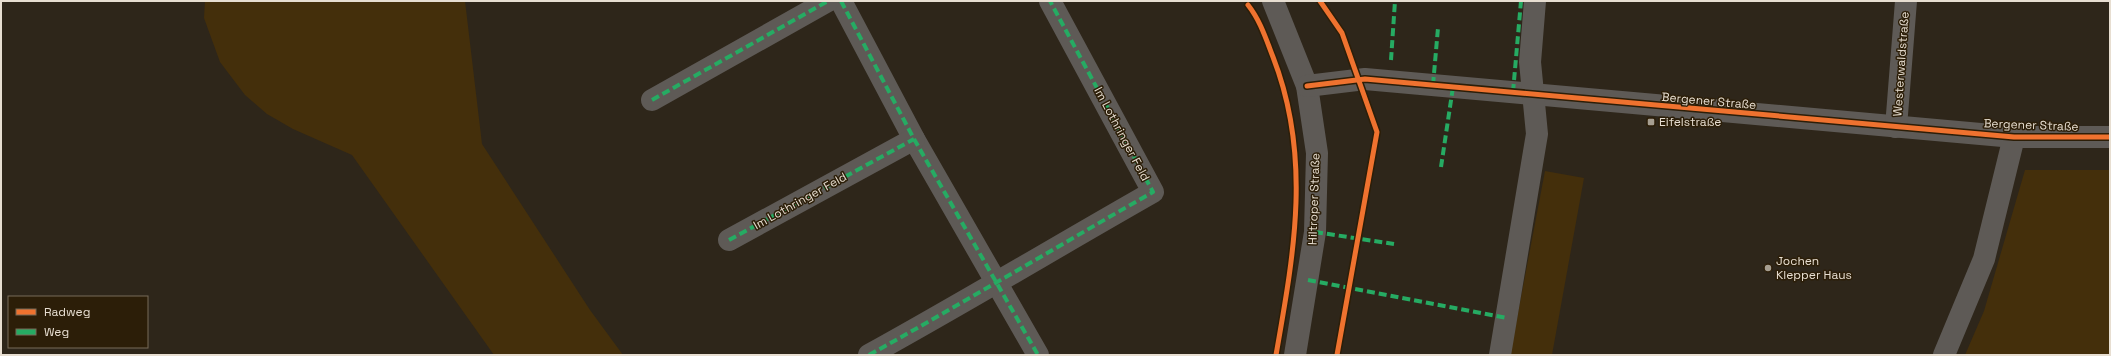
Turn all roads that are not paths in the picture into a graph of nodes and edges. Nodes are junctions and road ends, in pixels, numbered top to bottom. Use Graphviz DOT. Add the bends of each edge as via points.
graph roads {
  1 [pos="828,1"];
  2 [pos="841,1"];
  3 [pos="1050,1"];
  4 [pos="1273,1"];
  5 [pos="1535,1"];
  6 [pos="1906,1"];
  7 [pos="1307,86"];
  8 [pos="1533,94"];
  9 [pos="652,100"];
  10 [pos="1896,127"];
  11 [pos="2014,137"];
  12 [pos="2110,137"];
  13 [pos="914,139"];
  14 [pos="729,240"];
  15 [pos="998,283"];
  16 [pos="869,355"];
  17 [pos="1038,355"];
  18 [pos="1295,355"];
  19 [pos="1500,355"];
  20 [pos="1944,355"];
  1 -- 9 [label="street"];
  2 -- 13 [label="street"];
  3 -- 15 [label="street, Im Lothringer Feld" via="1154,192 1023,266"];
  4 -- 7 [label="street, Hiltroper Straße"];
  5 -- 8 [label="street" via="1530,62"];
  6 -- 10 [label="street, Westerwaldstraße"];
  7 -- 8 [label="street, Bergener Straße" via="1365,79"];
  7 -- 18 [label="street, Hiltroper Straße" via="1317,153 1315,232"];
  8 -- 10 [label="street, Bergener Straße"];
  8 -- 19 [label="street" via="1537,134"];
  10 -- 11 [label="street, Bergener Straße"];
  11 -- 12 [label="street, Bergener Straße"];
  11 -- 20 [label="street, Bergener Straße" via="1984,259"];
  13 -- 14 [label="street, Im Lothringer Feld"];
  13 -- 15 [label="street"];
  15 -- 16 [label="street, Im Lothringer Feld"];
  15 -- 17 [label="street"];
}
